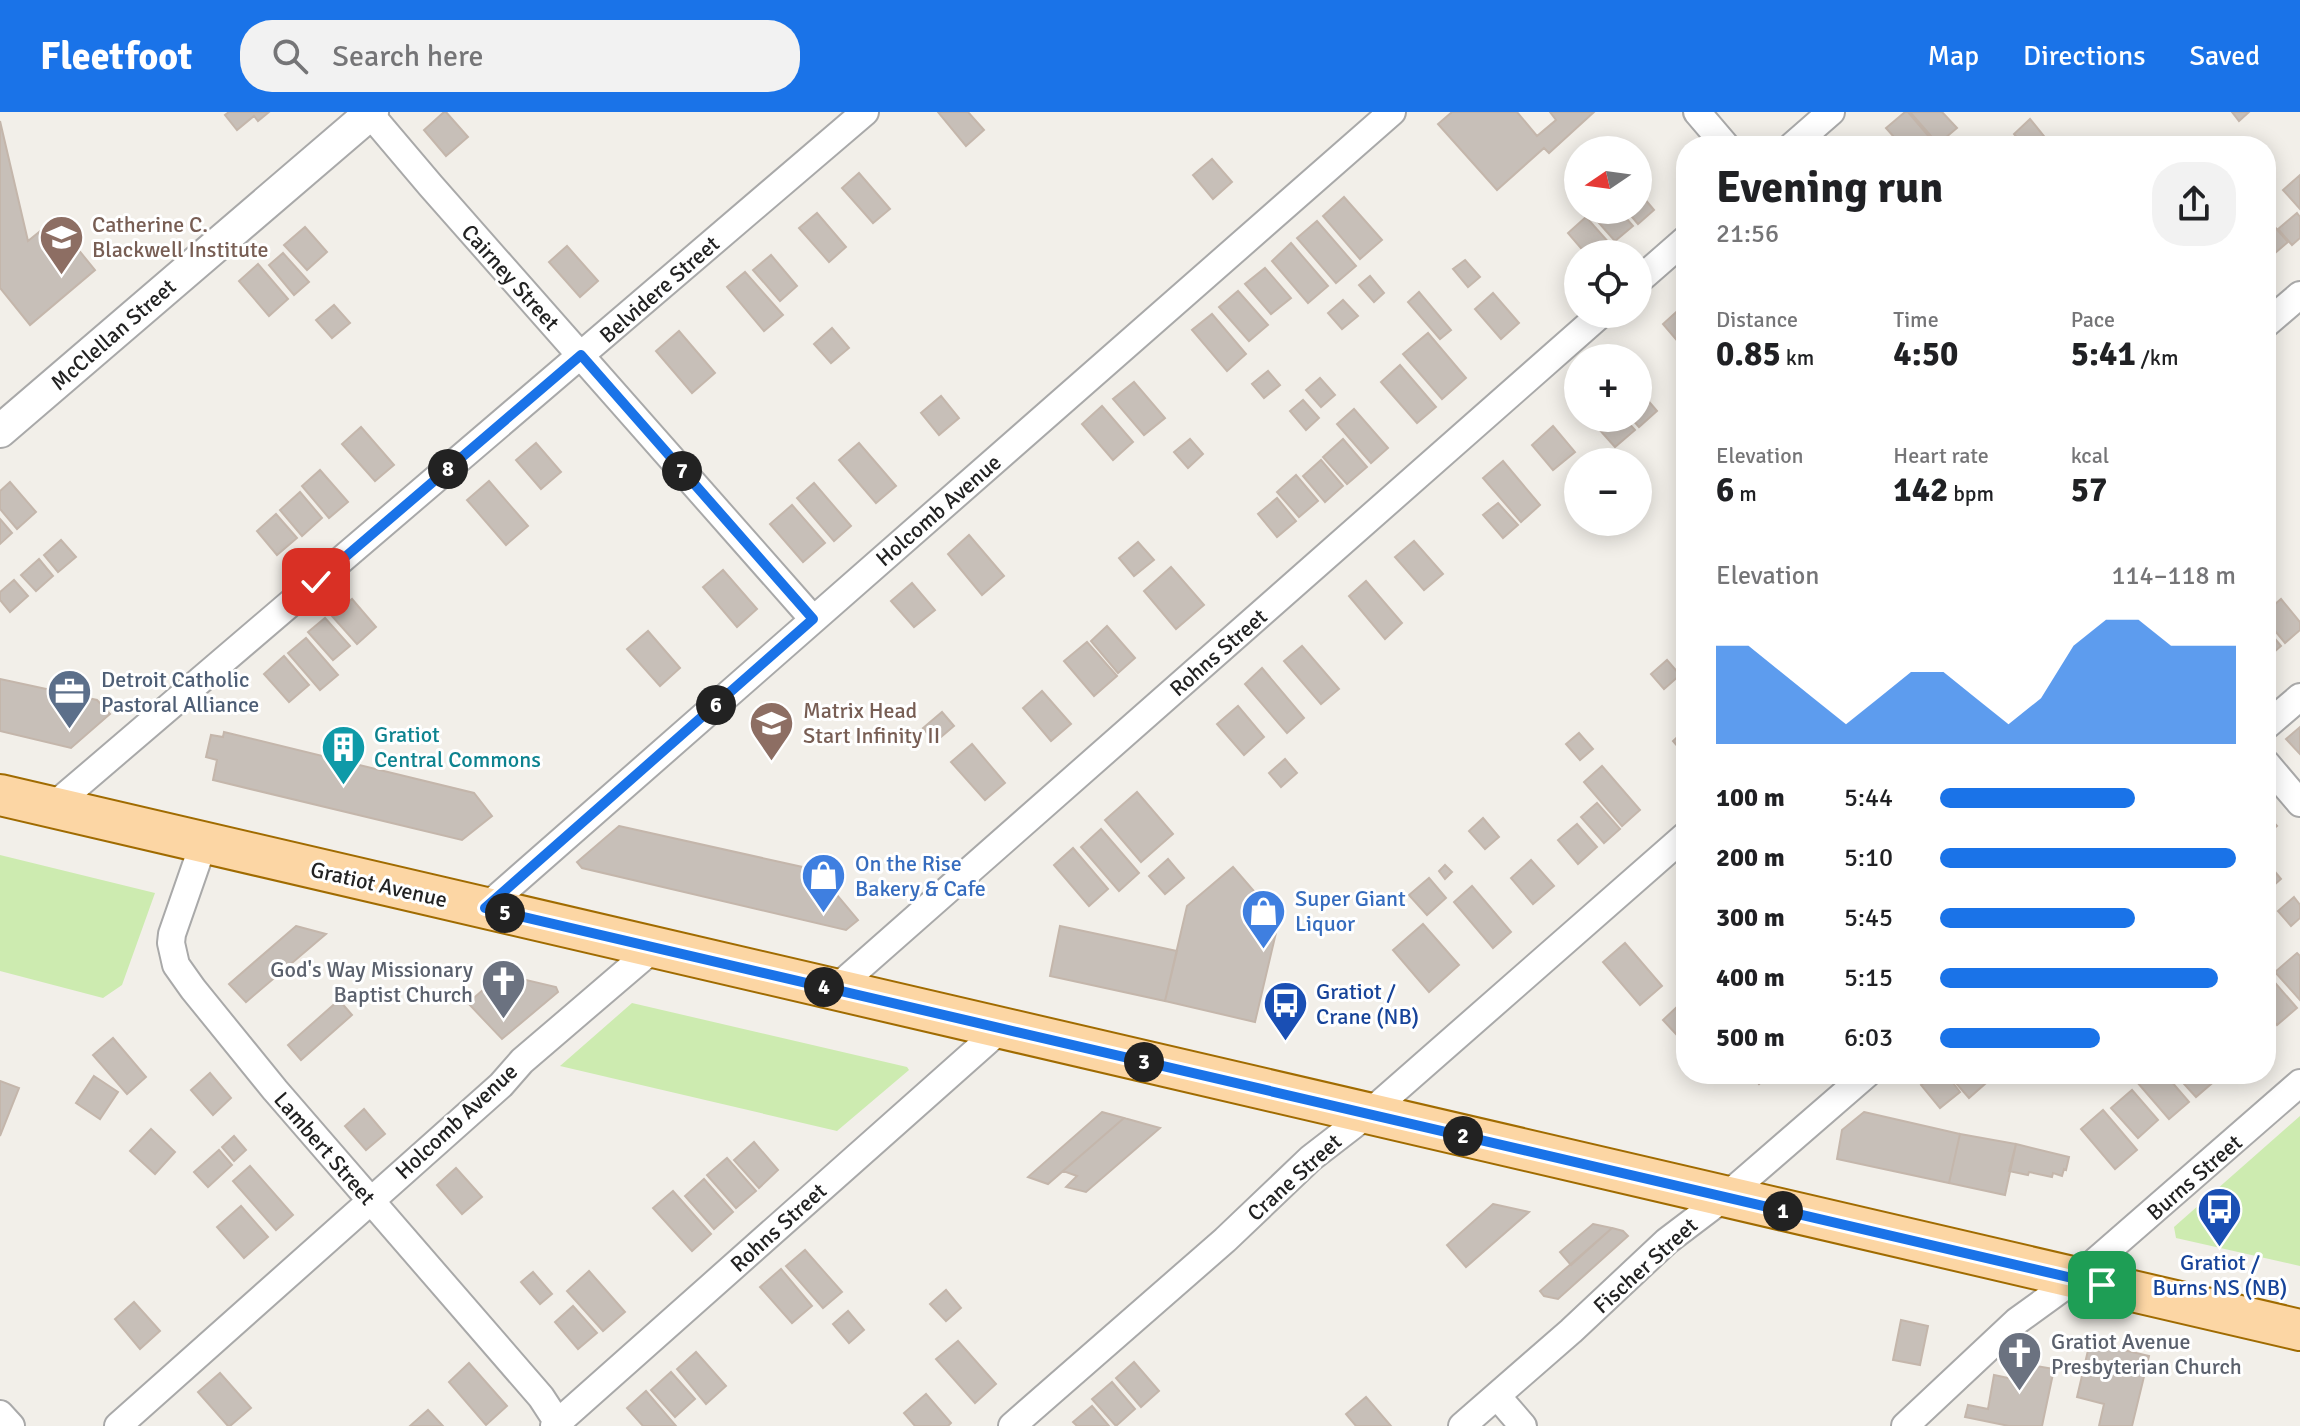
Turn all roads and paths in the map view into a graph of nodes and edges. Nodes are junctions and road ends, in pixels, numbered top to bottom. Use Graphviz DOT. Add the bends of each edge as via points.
graph roads {
  1 [pos="865,112"];
  2 [pos="1392,112"];
  3 [pos="1697,112"];
  4 [pos="1831,112"];
  5 [pos="371,113"];
  6 [pos="1717,136"];
  7 [pos="1803,136"];
  8 [pos="1676,248"];
  9 [pos="1652,269"];
  10 [pos="2300,295"];
  11 [pos="2276,315"];
  12 [pos="1585,328"];
  13 [pos="581,355"];
  14 [pos="0,431"];
  15 [pos="813,619"];
  16 [pos="2300,697"];
  17 [pos="2276,717"];
  18 [pos="2276,775"];
  19 [pos="0,795"];
  20 [pos="2300,803"];
  21 [pos="51,808"];
  22 [pos="204,842"];
  23 [pos="1676,844"];
  24 [pos="485,908"];
  25 [pos="654,948"];
  26 [pos="834,990"];
  27 [pos="1002,1028"];
  28 [pos="2300,1083"];
  29 [pos="1855,1084"];
  30 [pos="1368,1114"];
  31 [pos="1725,1197"];
  32 [pos="370,1200"];
  33 [pos="2075,1279"];
  34 [pos="2300,1330"];
  35 [pos="1497,1396"];
  36 [pos="0,1414"];
  37 [pos="557,1425"];
  38 [pos="11,1426"];
  39 [pos="118,1426"];
  40 [pos="1012,1426"];
  41 [pos="1462,1426"];
  42 [pos="1523,1426"];
  43 [pos="1905,1426"];
  1 -- 13 [label="street, Belvidere Street"];
  2 -- 15 [label="street, Holcomb Avenue"];
  3 -- 6 [label="street"];
  4 -- 7 [label="street"];
  5 -- 13 [label="street, Cairney Street"];
  5 -- 14 [label="street, McClellan Street"];
  8 -- 9 [label="street"];
  10 -- 11 [label="street"];
  12 -- 26 [label="street, Rohns Street"];
  13 -- 15 [label="street, Cairney Street"];
  13 -- 21 [label="street, Belvidere Street"];
  15 -- 24 [label="street, Holcomb Avenue"];
  16 -- 17 [label="street"];
  18 -- 20 [label="street"];
  19 -- 21 [label="main road, Gratiot Avenue"];
  21 -- 22 [label="main road, Gratiot Avenue"];
  22 -- 24 [label="main road, Gratiot Avenue"];
  22 -- 32 [label="street, Lambert Street" via="172,934 176,965"];
  23 -- 30 [label="street, Crane Street"];
  24 -- 25 [label="main road, Gratiot Avenue"];
  25 -- 26 [label="main road, Gratiot Avenue"];
  25 -- 32 [label="street, Holcomb Avenue"];
  26 -- 27 [label="main road, Gratiot Avenue"];
  27 -- 30 [label="main road, Gratiot Avenue"];
  27 -- 37 [label="street, Rohns Street"];
  28 -- 33 [label="street, Burns Street"];
  29 -- 31 [label="street, Fischer Street"];
  30 -- 31 [label="main road, Gratiot Avenue"];
  30 -- 40 [label="street, Crane Street" via="1311,1158"];
  31 -- 33 [label="main road, Gratiot Avenue"];
  31 -- 35 [label="street, Fischer Street" via="1667,1241"];
  32 -- 37 [label="street, Lambert Street" via="541,1397"];
  32 -- 39 [label="street, Holcomb Avenue"];
  33 -- 34 [label="main road, Gratiot Avenue"];
  33 -- 43 [label="street, Burns Street" via="2017,1321"];
  35 -- 41 [label="street, Fischer Street"];
  35 -- 42 [label="street"];
  36 -- 38 [label="street"];
}
